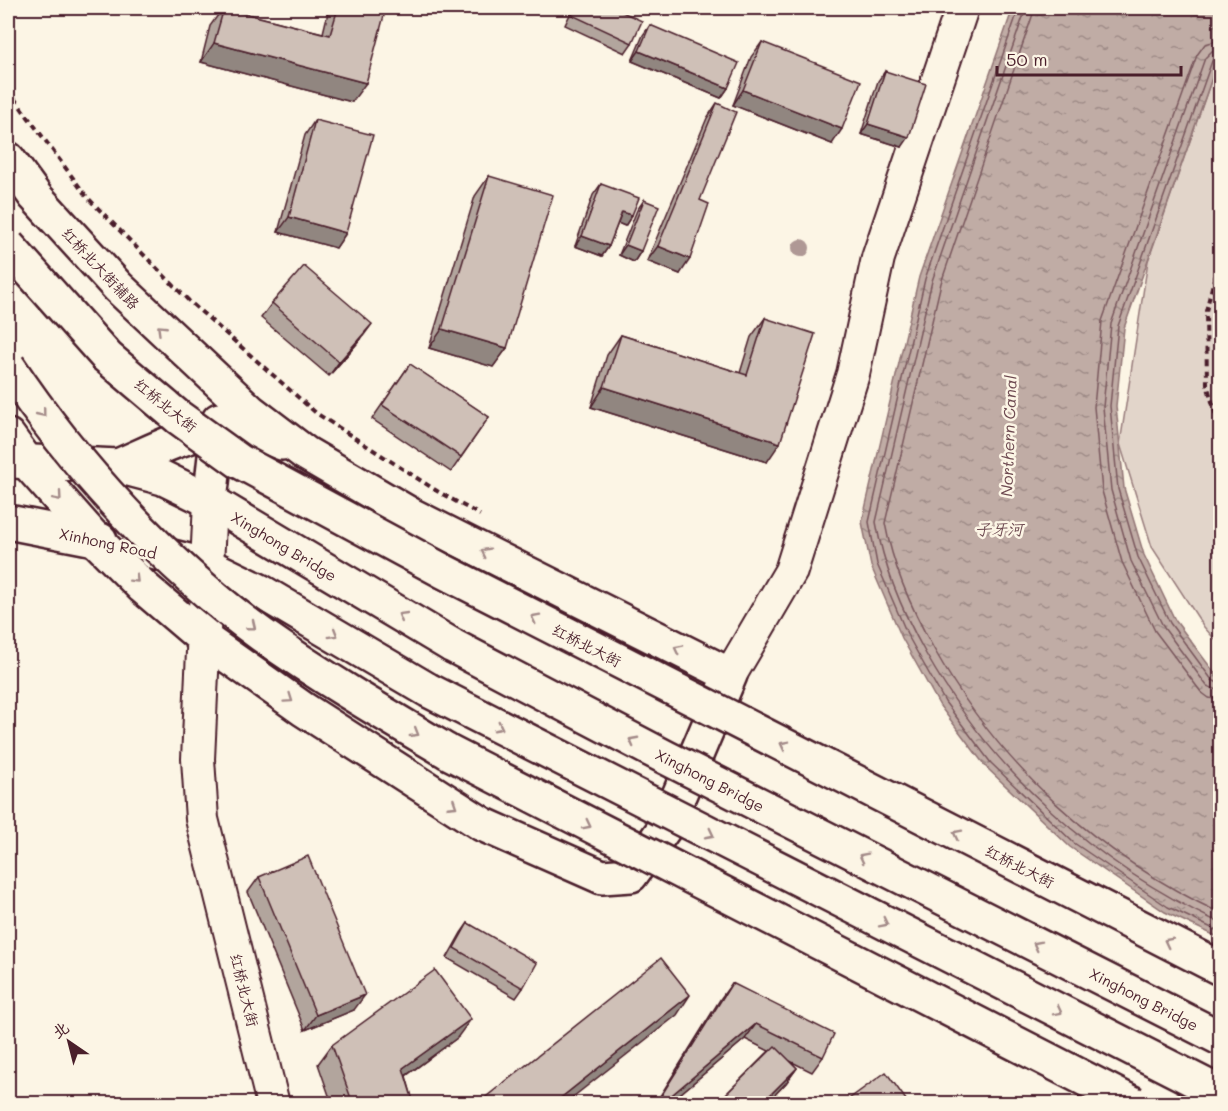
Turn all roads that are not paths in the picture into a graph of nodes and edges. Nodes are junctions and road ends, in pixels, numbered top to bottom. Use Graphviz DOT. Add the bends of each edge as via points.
graph roads {
  1 [pos="962,8"];
  2 [pos="8,159"];
  3 [pos="8,246"];
  4 [pos="8,366"];
  5 [pos="203,369"];
  6 [pos="220,429"];
  7 [pos="14,453"];
  8 [pos="306,453"];
  9 [pos="117,466"];
  10 [pos="210,501"];
  11 [pos="8,522"];
  12 [pos="94,538"];
  13 [pos="209,566"];
  14 [pos="204,639"];
  15 [pos="730,675"];
  16 [pos="1221,968"];
  17 [pos="1221,1038"];
  18 [pos="1221,1093"];
  19 [pos="273,1104"];
  20 [pos="1134,1104"];
  1 -- 15 [label="street" via="878,258 852,374 791,571"];
  5 -- 2 [label="main road, 红桥北大街辅路, one-way" via="118,287 35,196"];
  16 -- 3 [label="main road, 红桥北大街, one-way, bridge" via="433,566 239,460 178,417 107,357"];
  4 -- 20 [label="main road, one-way, bridge" via="101,486 177,566 261,634 348,692 481,770"];
  5 -- 6 [label="main road" via="217,405"];
  5 -- 8 [label="main road, 红桥北大街辅路"];
  6 -- 8 [label="main road" via="265,436"];
  6 -- 9 [label="main road" via="178,440"];
  6 -- 10 [label="main road"];
  7 -- 9 [label="main road"];
  7 -- 12 [label="main road, one-way"];
  15 -- 8 [label="main road, one-way" via="411,514"];
  9 -- 10 [label="main road" via="164,478"];
  10 -- 13 [label="street, 红桥北大街"];
  17 -- 10 [label="main road, Xinghong Bridge, one-way, bridge" via="453,646"];
  11 -- 12 [label="main road, Xinhong Road"];
  12 -- 13 [label="main road, Xinhong Road"];
  12 -- 14 [label="main road, one-way"];
  13 -- 14 [label="street, 红桥北大街"];
  13 -- 18 [label="main road, one-way, bridge" via="260,591 428,690"];
  14 -- 15 [label="main road, one-way" via="303,709 482,824 602,877 631,875 666,826"];
  14 -- 19 [label="street, 红桥北大街" via="198,759 202,819"];
}
